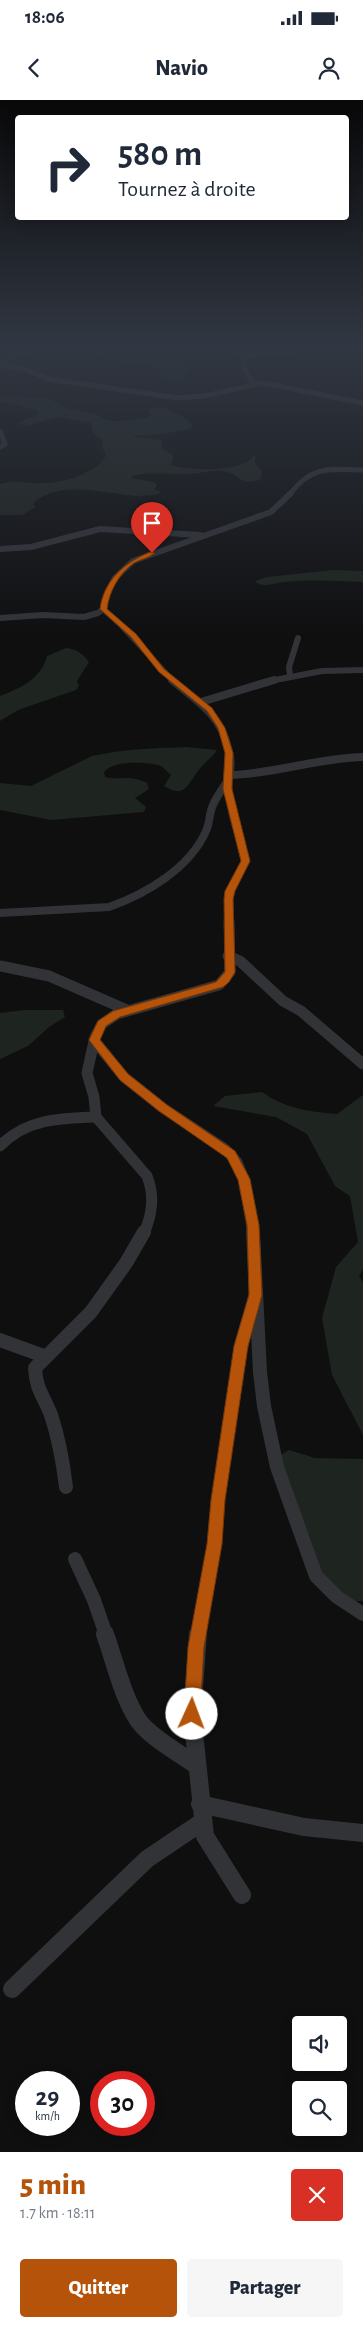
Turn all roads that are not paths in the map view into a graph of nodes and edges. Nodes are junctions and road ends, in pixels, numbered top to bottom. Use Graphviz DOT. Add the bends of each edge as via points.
graph roads {
  1 [pos="363,470"];
  2 [pos="207,535"];
  3 [pos="0,549"];
  4 [pos="104,609"];
  5 [pos="0,618"];
  6 [pos="298,638"];
  7 [pos="363,670"];
  8 [pos="290,675"];
  9 [pos="201,702"];
  10 [pos="363,757"];
  11 [pos="228,778"];
  12 [pos="0,913"];
  13 [pos="228,956"];
  14 [pos="0,966"];
  15 [pos="126,1010"];
  16 [pos="94,1040"];
  17 [pos="363,1064"];
  18 [pos="96,1117"];
  19 [pos="0,1146"];
  20 [pos="256,1295"];
  21 [pos="0,1340"];
  22 [pos="44,1356"];
  23 [pos="66,1487"];
  24 [pos="75,1559"];
  25 [pos="363,1614"];
  26 [pos="196,1765"];
  27 [pos="200,1804"];
  28 [pos="202,1822"];
  29 [pos="363,1833"];
  30 [pos="242,1895"];
  31 [pos="12,1988"];
  1 -- 2 [label="street" via="328,470 307,475 285,503 271,512"];
  2 -- 3 [label="street" via="100,529 31,547"];
  2 -- 4 [label="street" via="141,557 126,566 105,596"];
  4 -- 5 [label="street" via="96,615 83,617"];
  4 -- 9 [label="street" via="133,636 162,671"];
  6 -- 8 [label="street" via="289,667"];
  7 -- 8 [label="street"];
  8 -- 9 [label="street"];
  9 -- 11 [label="street" via="210,709 222,728 229,753"];
  10 -- 11 [label="street" via="344,756"];
  11 -- 12 [label="street" via="214,802 206,832 184,863 122,902 99,909"];
  11 -- 13 [label="street" via="233,816 246,861 230,891"];
  13 -- 15 [label="street" via="230,972 219,984"];
  13 -- 17 [label="street" via="240,961 283,1001 300,1011"];
  14 -- 15 [label="street" via="31,971"];
  15 -- 16 [label="street" via="108,1018"];
  16 -- 18 [label="street" via="87,1073"];
  16 -- 20 [label="street" via="124,1077 163,1108 225,1149 237,1162 244,1179 253,1225"];
  18 -- 19 [label="street" via="33,1124 13,1134"];
  18 -- 22 [label="street" via="147,1176 153,1207 139,1242 87,1316"];
  20 -- 25 [label="street" via="264,1406 285,1495 319,1581 336,1597"];
  20 -- 26 [label="street" via="241,1346 214,1544 196,1647 192,1714"];
  21 -- 22 [label="street"];
  22 -- 23 [label="street" via="34,1375 50,1412"];
  24 -- 26 [label="street" via="94,1600 125,1693 139,1721"];
  26 -- 27 [label="street"];
  27 -- 28 [label="street"];
  27 -- 29 [label="street" via="304,1827"];
  28 -- 30 [label="street" via="212,1848"];
  28 -- 31 [label="street" via="147,1859"];
}
